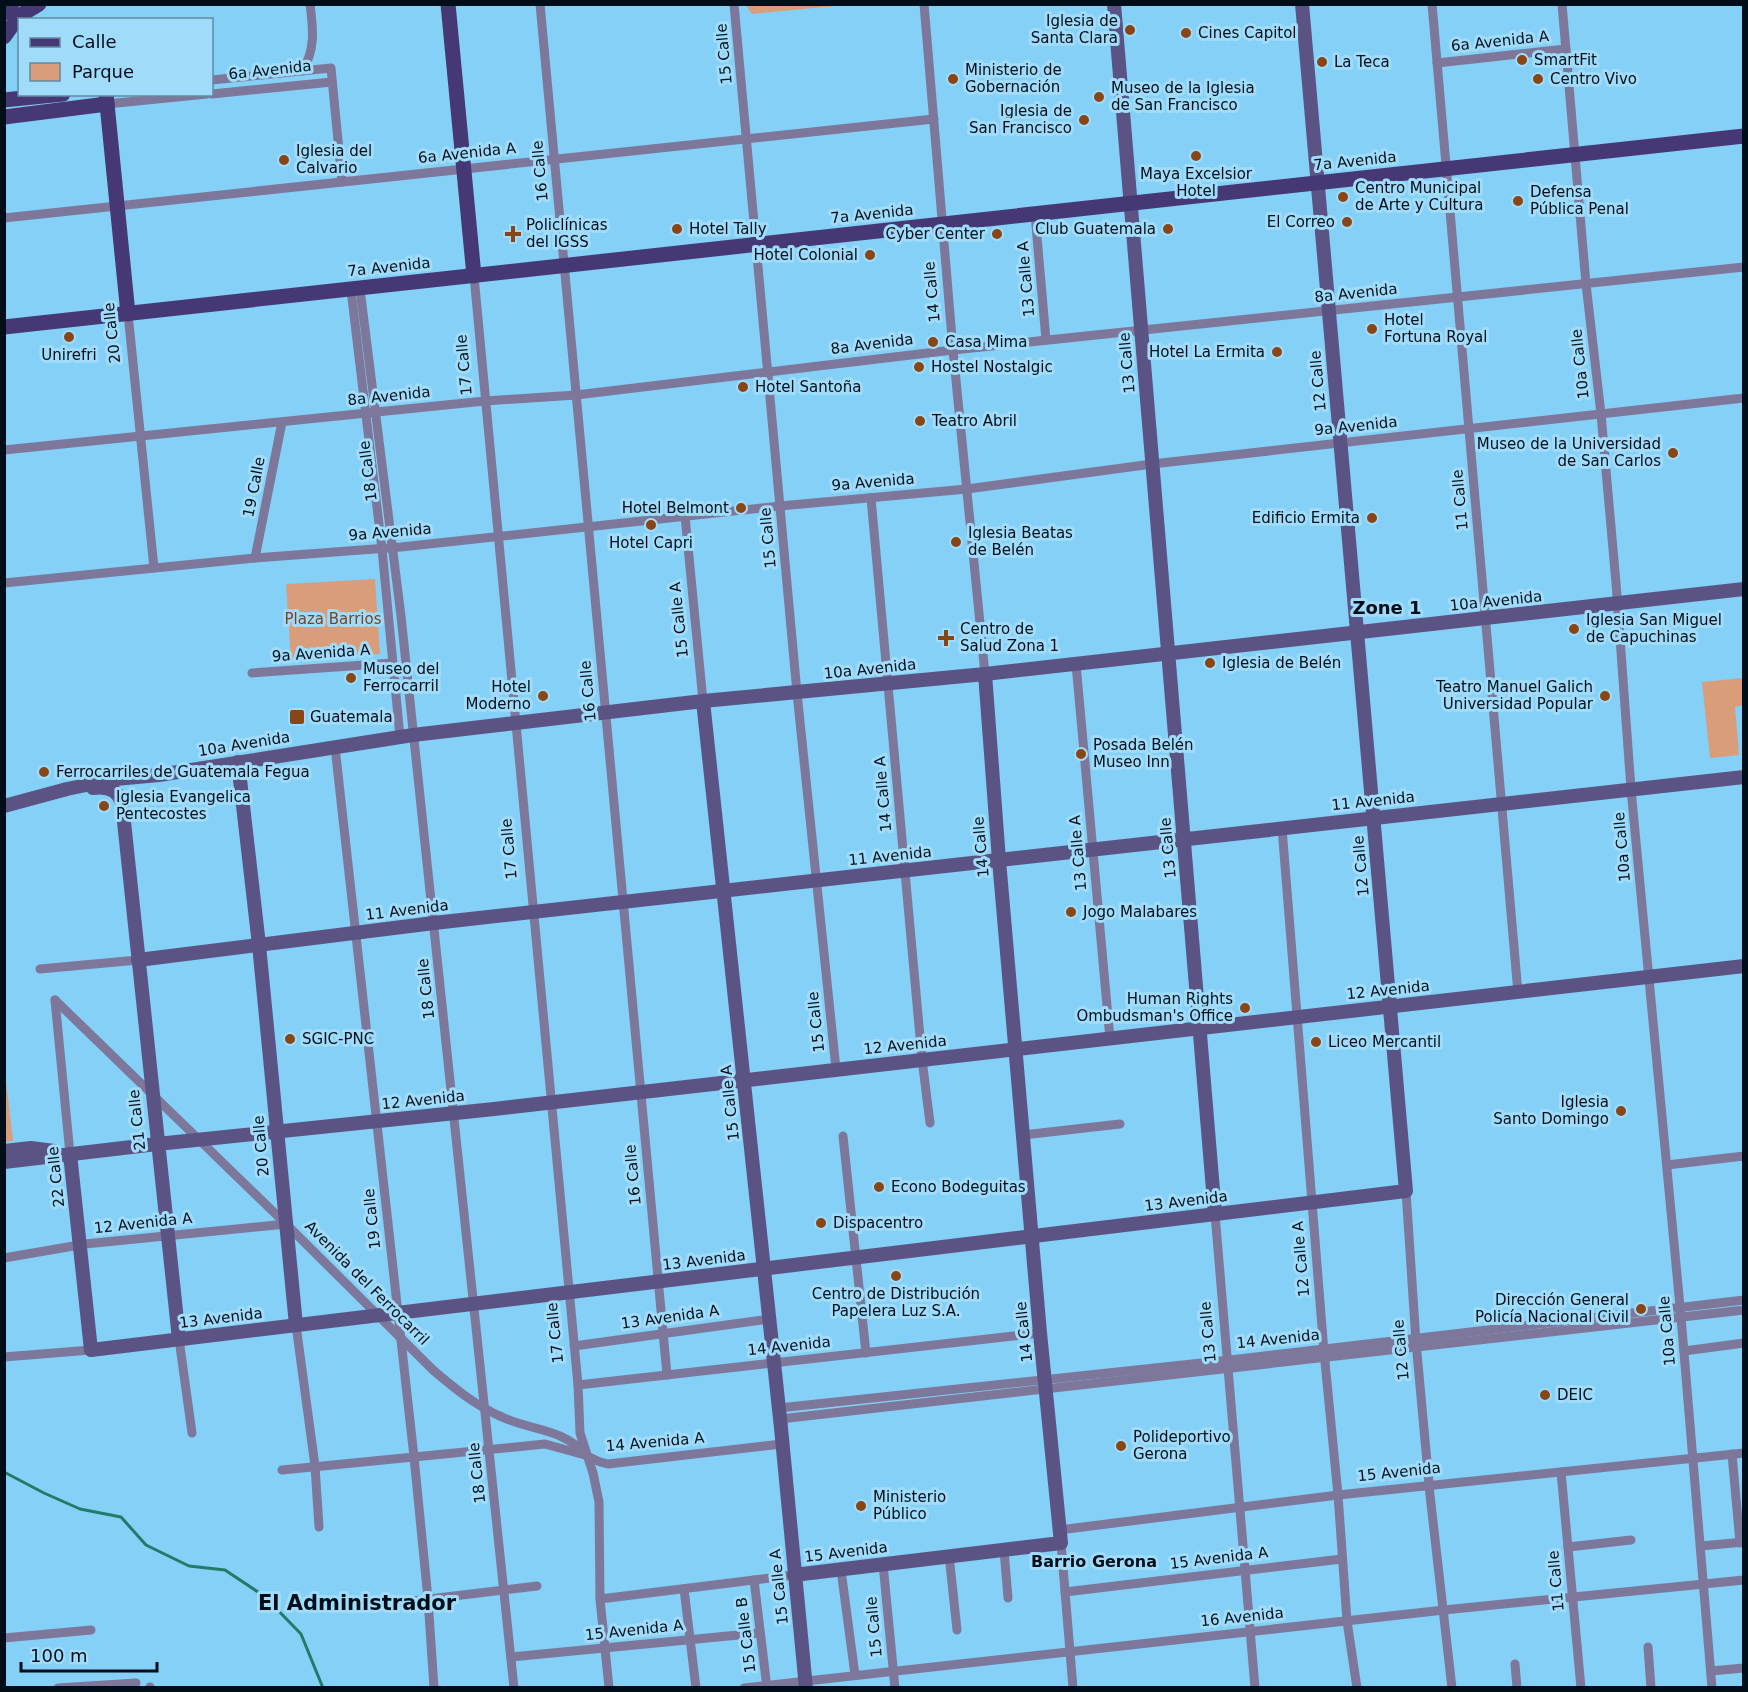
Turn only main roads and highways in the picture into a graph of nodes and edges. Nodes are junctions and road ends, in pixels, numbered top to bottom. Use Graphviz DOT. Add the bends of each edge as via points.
graph roads {
  1 [pos="12,4"];
  2 [pos="448,4"];
  3 [pos="35,6"];
  4 [pos="4,13"];
  5 [pos="18,18"];
  6 [pos="18,19"];
  7 [pos="4,37"];
  8 [pos="40,96"];
  9 [pos="6,99"];
  10 [pos="107,99"];
  11 [pos="4,117"];
  12 [pos="1743,136"];
  13 [pos="474,276"];
  14 [pos="128,314"];
  15 [pos="4,327"];
  1 -- 4 [label="main road"];
  2 -- 13 [label="main road, 17 Calle"];
  3 -- 5 [label="main road"];
  6 -- 7 [label="main road"];
  8 -- 9 [label="main road"];
  10 -- 11 [label="main road"];
  10 -- 14 [label="main road, 20 Calle"];
  12 -- 13 [label="main road, 7a Avenida"];
  13 -- 14 [label="main road, 7a Avenida"];
  14 -- 15 [label="main road, 7a Avenida"];
}
